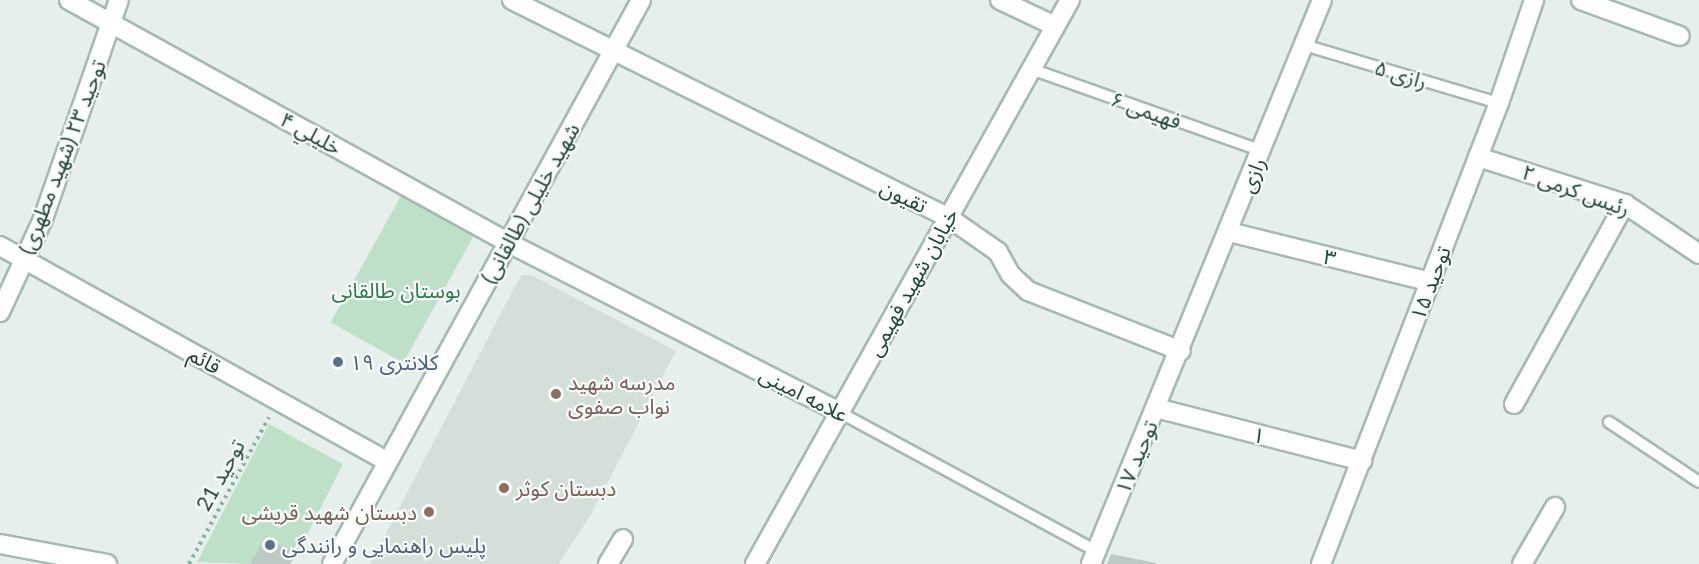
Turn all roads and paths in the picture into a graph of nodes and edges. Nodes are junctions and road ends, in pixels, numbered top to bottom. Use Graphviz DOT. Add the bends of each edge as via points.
graph roads {
  1 [pos="69,0"];
  2 [pos="119,0"];
  3 [pos="512,0"];
  4 [pos="641,0"];
  5 [pos="1000,0"];
  6 [pos="1070,0"];
  7 [pos="1322,0"];
  8 [pos="1534,0"];
  9 [pos="1581,0"];
  10 [pos="112,23"];
  11 [pos="1055,26"];
  12 [pos="1680,36"];
  13 [pos="1304,45"];
  14 [pos="612,53"];
  15 [pos="1031,69"];
  16 [pos="1499,103"];
  17 [pos="1262,151"];
  18 [pos="1478,157"];
  19 [pos="1625,204"];
  20 [pos="948,218"];
  21 [pos="1229,232"];
  22 [pos="509,243"];
  23 [pos="0,246"];
  24 [pos="1699,254"];
  25 [pos="24,259"];
  26 [pos="1431,282"];
  27 [pos="0,312"];
  28 [pos="1181,351"];
  29 [pos="278,401"];
  30 [pos="1514,404"];
  31 [pos="1156,408"];
  32 [pos="839,412"];
  33 [pos="1609,422"];
  34 [pos="386,461"];
  35 [pos="1362,461"];
  36 [pos="1699,482"];
  37 [pos="1555,507"];
  38 [pos="623,539"];
  39 [pos="0,544"];
  40 [pos="1094,557"];
  41 [pos="107,564"];
  42 [pos="189,564"];
  43 [pos="332,564"];
  44 [pos="608,564"];
  45 [pos="755,564"];
  46 [pos="1321,564"];
  47 [pos="1522,564"];
  1 -- 10 [label="street, خليلي ۴"];
  2 -- 10 [label="street, توحید ۲۳ (شهید مطهری)"];
  3 -- 14 [label="street, تقیون"];
  4 -- 14 [label="street, شهید خلیلی (طالقانی)"];
  5 -- 11 [label="street"];
  6 -- 11 [label="street, خیابان شهید فهیمی"];
  7 -- 13 [label="street, رازی"];
  8 -- 16 [label="street, توحید ۱۵"];
  9 -- 12 [label="street"];
  10 -- 22 [label="street, خليلي ۴"];
  10 -- 25 [label="street, توحید ۲۳ (شهید مطهری)" via="43,219"];
  11 -- 15 [label="street, خیابان شهید فهیمی"];
  13 -- 16 [label="lane, رازی ۵"];
  13 -- 17 [label="street, رازی"];
  14 -- 20 [label="street, تقیون"];
  14 -- 22 [label="street, شهید خلیلی (طالقانی)"];
  15 -- 17 [label="lane, فهیمی ۶"];
  15 -- 20 [label="street, خیابان شهید فهیمی"];
  16 -- 18 [label="street, توحید ۱۵"];
  17 -- 21 [label="street, رازی"];
  18 -- 19 [label="street, رئیس کرمی ۲"];
  18 -- 26 [label="street, توحید ۱۵"];
  19 -- 24 [label="street, رئیس کرمی ۲"];
  19 -- 30 [label="street"];
  20 -- 28 [label="street, تقیون" via="998,252 1011,275 1028,291"];
  20 -- 32 [label="street, خیابان شهید فهیمی"];
  21 -- 26 [label="street, ۳"];
  21 -- 28 [label="street, رازی"];
  22 -- 32 [label="street, علامه امینی"];
  22 -- 34 [label="street, شهید خلیلی (طالقانی)"];
  23 -- 25 [label="street, قائم"];
  25 -- 27 [label="street, توحید ۲۳ (شهید مطهری)"];
  25 -- 29 [label="street, قائم"];
  26 -- 35 [label="street, توحید ۱۵"];
  28 -- 31 [label="street, توحید ۱۷"];
  29 -- 34 [label="street, قائم"];
  29 -- 42 [label="path, توحید 21"];
  31 -- 35 [label="street, ۱"];
  31 -- 40 [label="street, توحید ۱۷"];
  32 -- 40 [label="lane, علامه امینی"];
  32 -- 45 [label="street, خیابان شهید فهیمی"];
  33 -- 36 [label="lane"];
  34 -- 43 [label="street, شهید خلیلی (طالقانی)"];
  35 -- 46 [label="street, توحید ۱۵"];
  37 -- 47 [label="street"];
  38 -- 44 [label="street"];
  39 -- 41 [label="street"];
}
